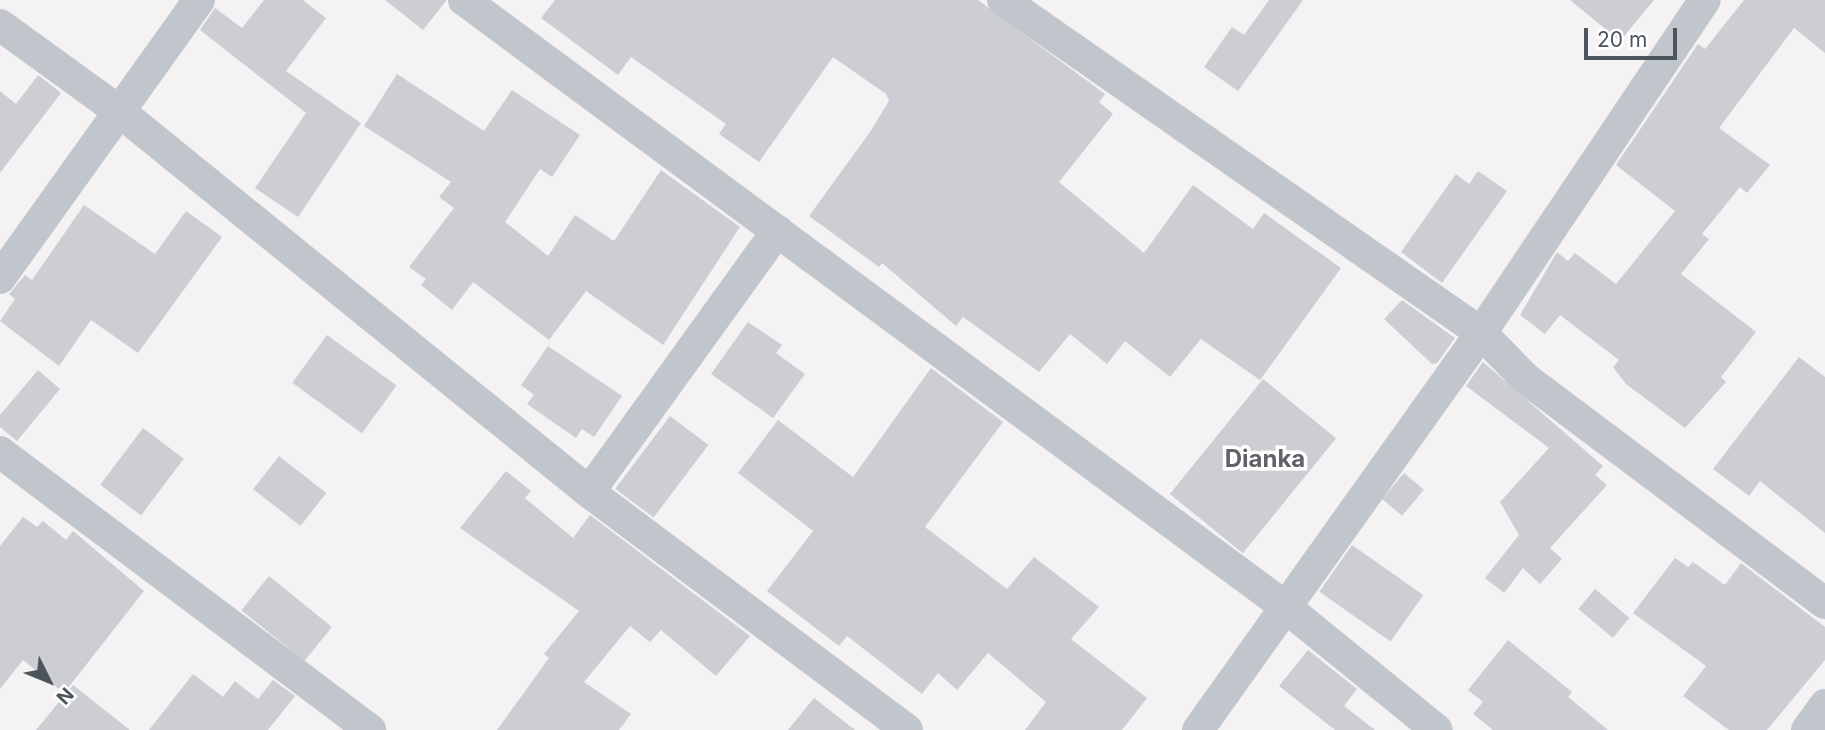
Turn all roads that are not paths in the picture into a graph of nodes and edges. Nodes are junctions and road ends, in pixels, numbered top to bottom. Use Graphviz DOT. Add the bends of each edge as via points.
graph roads {
  1 [pos="199,0"];
  2 [pos="464,0"];
  3 [pos="1003,0"];
  4 [pos="1705,0"];
  5 [pos="0,25"];
  6 [pos="119,111"];
  7 [pos="777,231"];
  8 [pos="0,278"];
  9 [pos="1481,333"];
  10 [pos="0,452"];
  11 [pos="589,492"];
  12 [pos="1825,603"];
  13 [pos="1283,605"];
  14 [pos="1825,705"];
  15 [pos="370,730"];
  16 [pos="907,730"];
  17 [pos="1198,730"];
  18 [pos="1437,730"];
  19 [pos="1807,730"];
  1 -- 6 [label="street"];
  2 -- 7 [label="street"];
  3 -- 9 [label="street"];
  4 -- 9 [label="street"];
  5 -- 6 [label="street"];
  6 -- 8 [label="street"];
  6 -- 11 [label="street"];
  7 -- 11 [label="street"];
  7 -- 13 [label="street"];
  9 -- 12 [label="street" via="1525,378"];
  9 -- 13 [label="street"];
  10 -- 15 [label="street"];
  11 -- 16 [label="street"];
  13 -- 17 [label="street"];
  13 -- 18 [label="street"];
  14 -- 19 [label="street"];
}
